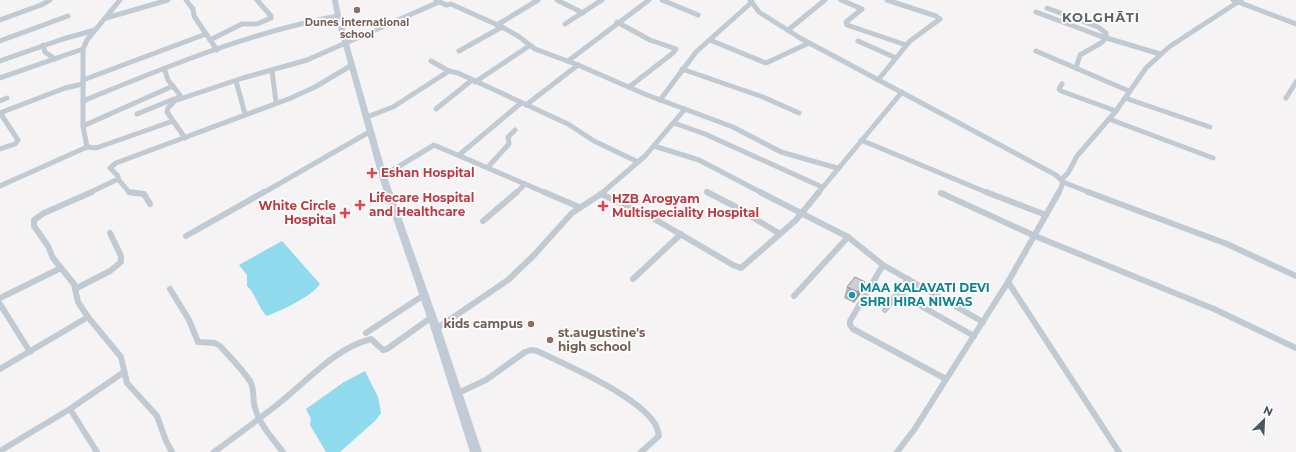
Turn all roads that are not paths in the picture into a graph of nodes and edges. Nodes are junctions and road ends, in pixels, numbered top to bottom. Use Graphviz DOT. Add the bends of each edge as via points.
graph roads {
  1 [pos="50,0"];
  2 [pos="120,0"];
  3 [pos="168,0"];
  4 [pos="186,0"];
  5 [pos="256,0"];
  6 [pos="335,0"];
  7 [pos="457,0"];
  8 [pos="538,0"];
  9 [pos="557,0"];
  10 [pos="602,0"];
  11 [pos="649,0"];
  12 [pos="662,0"];
  13 [pos="824,0"];
  14 [pos="841,0"];
  15 [pos="887,0"];
  16 [pos="438,1"];
  17 [pos="750,1"];
  18 [pos="895,1"];
  19 [pos="1237,1"];
  20 [pos="451,4"];
  21 [pos="1046,8"];
  22 [pos="1036,12"];
  23 [pos="583,13"];
  24 [pos="698,15"];
  25 [pos="68,16"];
  26 [pos="338,16"];
  27 [pos="105,18"];
  28 [pos="0,20"];
  29 [pos="1081,20"];
  30 [pos="617,22"];
  31 [pos="565,24"];
  32 [pos="1296,24"];
  33 [pos="500,26"];
  34 [pos="1075,26"];
  35 [pos="95,30"];
  36 [pos="788,30"];
  37 [pos="206,34"];
  38 [pos="1106,38"];
  39 [pos="210,40"];
  40 [pos="710,40"];
  41 [pos="0,41"];
  42 [pos="858,41"];
  43 [pos="809,43"];
  44 [pos="346,44"];
  45 [pos="43,45"];
  46 [pos="906,45"];
  47 [pos="529,46"];
  48 [pos="83,49"];
  49 [pos="217,50"];
  50 [pos="459,51"];
  51 [pos="1036,51"];
  52 [pos="1160,54"];
  53 [pos="896,58"];
  54 [pos="54,59"];
  55 [pos="0,61"];
  56 [pos="431,61"];
  57 [pos="568,61"];
  58 [pos="352,65"];
  59 [pos="578,65"];
  60 [pos="164,68"];
  61 [pos="1076,68"];
  62 [pos="682,69"];
  63 [pos="272,71"];
  64 [pos="449,71"];
  65 [pos="0,78"];
  66 [pos="878,80"];
  67 [pos="236,81"];
  68 [pos="474,81"];
  69 [pos="83,82"];
  70 [pos="1296,82"];
  71 [pos="1062,84"];
  72 [pos="173,86"];
  73 [pos="629,87"];
  74 [pos="902,92"];
  75 [pos="1129,92"];
  76 [pos="7,98"];
  77 [pos="1125,98"];
  78 [pos="1286,98"];
  79 [pos="178,99"];
  80 [pos="660,100"];
  81 [pos="0,101"];
  82 [pos="83,101"];
  83 [pos="276,102"];
  84 [pos="524,104"];
  85 [pos="436,109"];
  86 [pos="685,109"];
  87 [pos="1116,111"];
  88 [pos="0,113"];
  89 [pos="799,113"];
  90 [pos="136,114"];
  91 [pos="245,114"];
  92 [pos="367,117"];
  93 [pos="1109,119"];
  94 [pos="173,121"];
  95 [pos="674,123"];
  96 [pos="83,126"];
  97 [pos="1210,127"];
  98 [pos="515,130"];
  99 [pos="371,131"];
  100 [pos="185,138"];
  101 [pos="861,140"];
  102 [pos="654,146"];
  103 [pos="87,147"];
  104 [pos="0,149"];
  105 [pos="459,155"];
  106 [pos="1213,158"];
  107 [pos="638,162"];
  108 [pos="488,167"];
  109 [pos="837,168"];
  110 [pos="383,176"];
  111 [pos="118,179"];
  112 [pos="1062,180"];
  113 [pos="525,184"];
  114 [pos="0,186"];
  115 [pos="822,187"];
  116 [pos="707,192"];
  117 [pos="600,194"];
  118 [pos="941,194"];
  119 [pos="150,204"];
  120 [pos="579,208"];
  121 [pos="801,213"];
  122 [pos="1046,215"];
  123 [pos="483,221"];
  124 [pos="110,233"];
  125 [pos="681,234"];
  126 [pos="780,234"];
  127 [pos="186,236"];
  128 [pos="1035,236"];
  129 [pos="848,237"];
  130 [pos="883,265"];
  131 [pos="61,268"];
  132 [pos="1296,276"];
  133 [pos="633,279"];
  134 [pos="908,279"];
  135 [pos="1008,282"];
  136 [pos="76,289"];
  137 [pos="170,289"];
  138 [pos="898,292"];
  139 [pos="424,295"];
  140 [pos="794,296"];
  141 [pos="0,298"];
  142 [pos="0,304"];
  143 [pos="885,310"];
  144 [pos="88,317"];
  145 [pos="432,317"];
  146 [pos="983,322"];
  147 [pos="436,329"];
  148 [pos="366,333"];
  149 [pos="974,336"];
  150 [pos="1296,348"];
  151 [pos="30,352"];
  152 [pos="0,369"];
  153 [pos="124,372"];
  154 [pos="946,379"];
  155 [pos="456,394"];
  156 [pos="70,409"];
  157 [pos="260,419"];
  158 [pos="0,451"];
  159 [pos="98,452"];
  160 [pos="172,452"];
  161 [pos="214,452"];
  162 [pos="282,452"];
  163 [pos="476,452"];
  164 [pos="641,452"];
  165 [pos="897,452"];
  166 [pos="1119,452"];
  1 -- 28 [label="street" via="41,6"];
  2 -- 27 [label="street"];
  3 -- 27 [label="street"];
  4 -- 37 [label="street"];
  5 -- 39 [label="street" via="272,18 257,24 242,24"];
  6 -- 26 [label="main road"];
  7 -- 20 [label="street"];
  8 -- 33 [label="street"];
  9 -- 23 [label="street"];
  10 -- 23 [label="street"];
  11 -- 30 [label="street"];
  12 -- 24 [label="street"];
  13 -- 36 [label="street"];
  14 -- 46 [label="street" via="862,9 846,22 847,25"];
  15 -- 18 [label="street"];
  16 -- 20 [label="street" via="446,5"];
  16 -- 44 [label="street"];
  17 -- 36 [label="street" via="760,12"];
  17 -- 40 [label="street"];
  18 -- 46 [label="street" via="940,19 922,30"];
  19 -- 32 [label="street"];
  19 -- 52 [label="street"];
  20 -- 33 [label="street"];
  21 -- 29 [label="street"];
  22 -- 34 [label="street"];
  23 -- 31 [label="street"];
  25 -- 41 [label="street"];
  26 -- 44 [label="main road"];
  26 -- 49 [label="street" via="282,27"];
  27 -- 35 [label="street"];
  29 -- 34 [label="street"];
  29 -- 38 [label="street" via="1102,29 1106,33"];
  30 -- 57 [label="street"];
  30 -- 73 [label="street" via="650,40 676,49"];
  33 -- 47 [label="street"];
  33 -- 50 [label="street"];
  34 -- 38 [label="street"];
  35 -- 45 [label="street"];
  35 -- 48 [label="street"];
  36 -- 43 [label="street"];
  37 -- 39 [label="street"];
  37 -- 69 [label="street"];
  38 -- 52 [label="street"];
  38 -- 61 [label="street" via="1080,55"];
  39 -- 49 [label="street"];
  40 -- 43 [label="street" via="766,62"];
  40 -- 62 [label="street"];
  42 -- 53 [label="street"];
  43 -- 66 [label="street"];
  44 -- 58 [label="main road"];
  44 -- 63 [label="street"];
  45 -- 54 [label="street" via="45,52"];
  45 -- 55 [label="street"];
  46 -- 53 [label="street"];
  47 -- 57 [label="street"];
  47 -- 68 [label="street"];
  48 -- 54 [label="street"];
  48 -- 69 [label="street"];
  49 -- 60 [label="street"];
  51 -- 61 [label="street"];
  52 -- 75 [label="street"];
  53 -- 66 [label="street"];
  54 -- 65 [label="street"];
  56 -- 64 [label="street"];
  57 -- 59 [label="street"];
  58 -- 83 [label="street" via="315,87"];
  58 -- 92 [label="main road"];
  59 -- 73 [label="street"];
  59 -- 84 [label="street"];
  60 -- 72 [label="street"];
  60 -- 82 [label="street"];
  61 -- 75 [label="street"];
  62 -- 80 [label="street"];
  62 -- 89 [label="street" via="763,97"];
  63 -- 67 [label="street"];
  63 -- 83 [label="street"];
  64 -- 68 [label="street"];
  64 -- 92 [label="street" via="392,107"];
  66 -- 74 [label="street"];
  67 -- 79 [label="street"];
  67 -- 91 [label="street"];
  68 -- 84 [label="street"];
  68 -- 85 [label="street"];
  69 -- 82 [label="street"];
  69 -- 88 [label="street"];
  70 -- 78 [label="street"];
  71 -- 87 [label="street" via="1059,89 1061,91"];
  72 -- 79 [label="street" via="180,95"];
  72 -- 96 [label="street"];
  73 -- 80 [label="street"];
  74 -- 101 [label="street"];
  74 -- 112 [label="street" via="1036,163"];
  75 -- 77 [label="street"];
  76 -- 81 [label="street"];
  77 -- 87 [label="street"];
  77 -- 97 [label="street"];
  79 -- 90 [label="street"];
  79 -- 94 [label="street" via="167,112"];
  80 -- 86 [label="street"];
  82 -- 96 [label="street"];
  83 -- 91 [label="street"];
  84 -- 105 [label="street"];
  84 -- 107 [label="street" via="568,124 594,141"];
  86 -- 95 [label="street"];
  86 -- 109 [label="street" via="746,133 781,152"];
  87 -- 93 [label="street"];
  88 -- 104 [label="street" via="18,138 15,144"];
  91 -- 100 [label="street"];
  92 -- 99 [label="main road"];
  93 -- 106 [label="street"];
  93 -- 112 [label="street"];
  94 -- 100 [label="street"];
  94 -- 103 [label="street" via="96,148"];
  95 -- 102 [label="street"];
  95 -- 115 [label="street" via="705,134"];
  96 -- 103 [label="street"];
  98 -- 108 [label="street" via="508,137 509,144"];
  99 -- 110 [label="main road"];
  99 -- 127 [label="street"];
  100 -- 111 [label="street" via="110,166"];
  101 -- 109 [label="street"];
  101 -- 122 [label="street"];
  102 -- 107 [label="street"];
  102 -- 121 [label="street" via="699,160"];
  103 -- 114 [label="street"];
  105 -- 108 [label="street"];
  105 -- 110 [label="street" via="434,145"];
  107 -- 117 [label="street"];
  108 -- 113 [label="street"];
  109 -- 115 [label="street"];
  110 -- 139 [label="main road"];
  111 -- 119 [label="street" via="129,192 144,194"];
  111 -- 131 [label="street" via="34,220 34,226"];
  112 -- 122 [label="street" via="1062,187"];
  112 -- 132 [label="street" via="1227,244"];
  113 -- 120 [label="street"];
  113 -- 123 [label="street"];
  115 -- 121 [label="street"];
  116 -- 126 [label="street"];
  117 -- 120 [label="street"];
  117 -- 125 [label="street" via="652,217"];
  118 -- 128 [label="street"];
  120 -- 147 [label="street" via="564,220 508,280"];
  121 -- 126 [label="street"];
  121 -- 129 [label="street"];
  122 -- 128 [label="street"];
  124 -- 136 [label="street" via="121,256 121,262 110,271"];
  125 -- 126 [label="street" via="741,268"];
  125 -- 133 [label="street"];
  128 -- 135 [label="street"];
  128 -- 150 [label="street" via="1170,290"];
  129 -- 130 [label="street"];
  129 -- 140 [label="street"];
  130 -- 134 [label="street"];
  130 -- 154 [label="street" via="850,325 853,330"];
  131 -- 136 [label="street"];
  131 -- 141 [label="street"];
  134 -- 138 [label="street"];
  134 -- 146 [label="street"];
  135 -- 146 [label="street"];
  135 -- 166 [label="street"];
  136 -- 144 [label="street" via="78,302"];
  137 -- 157 [label="street" via="189,321 194,338 198,342 215,343 220,346 250,382 254,393 254,408"];
  138 -- 143 [label="street"];
  138 -- 149 [label="street"];
  139 -- 145 [label="main road"];
  139 -- 148 [label="street"];
  142 -- 151 [label="street"];
  144 -- 151 [label="street"];
  144 -- 153 [label="street" via="121,356"];
  145 -- 147 [label="main road"];
  145 -- 157 [label="street" via="387,349 383,350 371,339 358,342 328,362"];
  146 -- 149 [label="street"];
  147 -- 155 [label="main road"];
  149 -- 154 [label="street"];
  151 -- 152 [label="street"];
  153 -- 156 [label="street"];
  153 -- 160 [label="street" via="127,383 157,416"];
  154 -- 165 [label="street"];
  155 -- 163 [label="main road"];
  155 -- 164 [label="street" via="486,380 525,352 537,351 600,382 640,408 659,428 659,436"];
  156 -- 158 [label="street"];
  156 -- 159 [label="street"];
  157 -- 161 [label="street"];
  157 -- 162 [label="street"];
}
